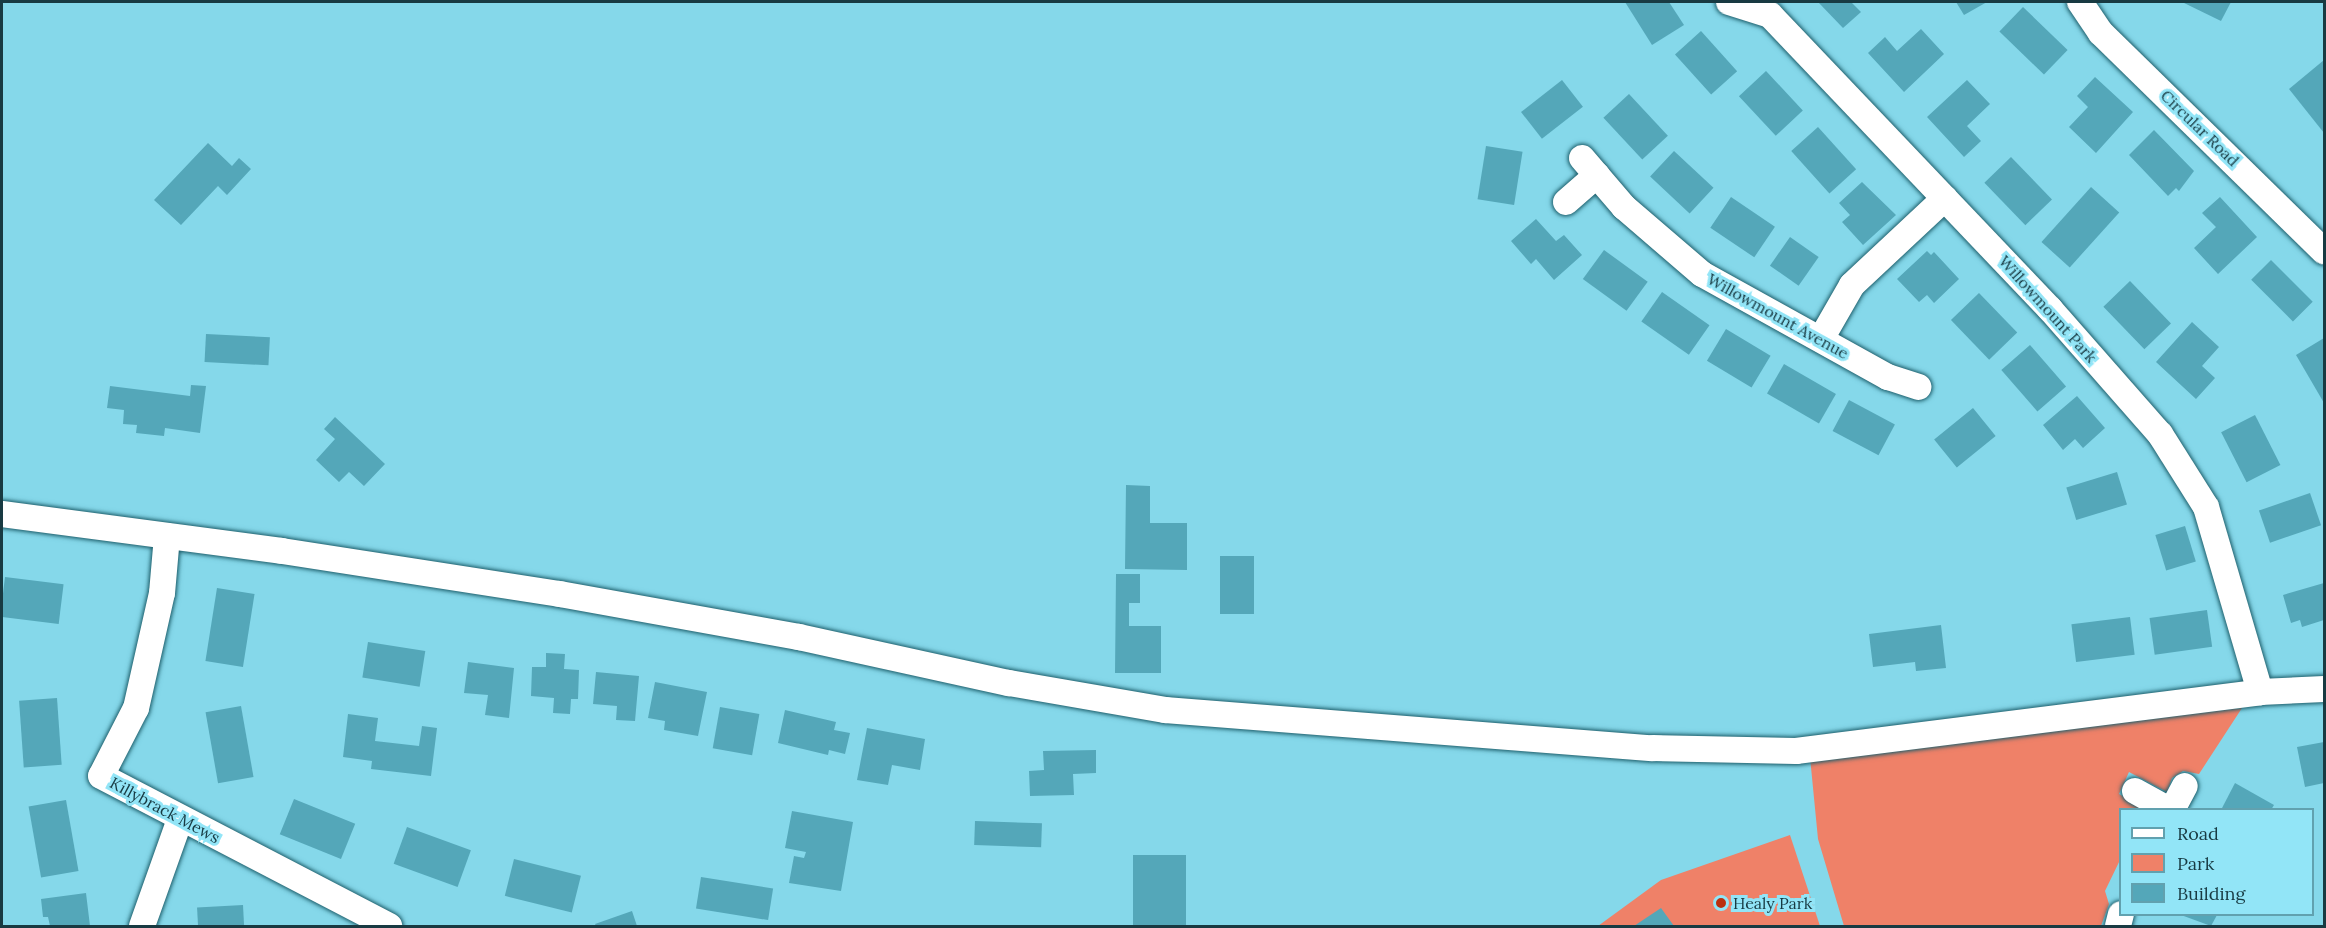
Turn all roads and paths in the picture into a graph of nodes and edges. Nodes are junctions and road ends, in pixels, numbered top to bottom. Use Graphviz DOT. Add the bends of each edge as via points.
graph roads {
  1 [pos="1729,2"];
  2 [pos="2080,2"];
  3 [pos="1944,198"];
  4 [pos="1566,202"];
  5 [pos="2325,251"];
  6 [pos="1821,339"];
  7 [pos="1918,387"];
  8 [pos="2,514"];
  9 [pos="167,536"];
  10 [pos="2325,689"];
  11 [pos="2260,692"];
  12 [pos="2185,786"];
  13 [pos="2136,791"];
  14 [pos="2167,808"];
  15 [pos="2172,808"];
  16 [pos="180,819"];
  17 [pos="142,927"];
  18 [pos="389,927"];
  1 -- 3 [label="street, Willowmount Park" via="1770,15"];
  2 -- 5 [label="street, Circular Road" via="2101,33"];
  3 -- 6 [label="street" via="1852,285"];
  3 -- 11 [label="street, Willowmount Park" via="2050,309 2160,434 2206,507"];
  4 -- 6 [label="street, Willowmount Avenue" via="1590,167 1624,207 1702,274"];
  6 -- 7 [label="street, Willowmount Avenue" via="1888,377"];
  8 -- 9 [label="street"];
  9 -- 11 [label="street" via="560,594 1165,710 1653,748 1796,751"];
  9 -- 16 [label="street, Killybrack Mews" via="162,593 136,708 101,776"];
  10 -- 11 [label="street"];
  12 -- 15 [label="street"];
  13 -- 14 [label="street"];
  16 -- 17 [label="street"];
  16 -- 18 [label="street, Killybrack Mews"];
}
